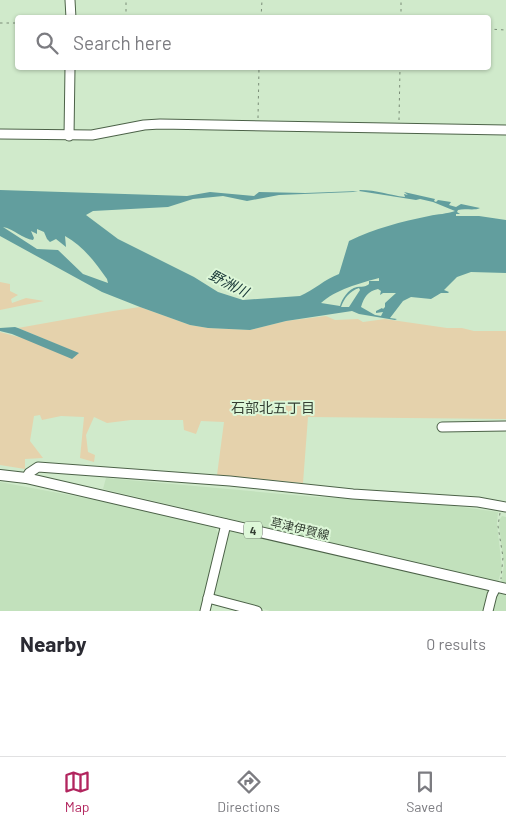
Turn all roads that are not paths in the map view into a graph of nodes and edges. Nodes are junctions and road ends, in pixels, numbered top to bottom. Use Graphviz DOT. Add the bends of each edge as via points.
graph roads {
  1 [pos="70,0"];
  2 [pos="71,15"];
  3 [pos="70,70"];
  4 [pos="506,130"];
  5 [pos="0,134"];
  6 [pos="69,136"];
  7 [pos="442,426"];
  8 [pos="506,426"];
  9 [pos="0,475"];
  10 [pos="26,478"];
  11 [pos="504,506"];
  12 [pos="226,524"];
  13 [pos="501,588"];
  14 [pos="208,598"];
  15 [pos="205,611"];
  16 [pos="257,611"];
  17 [pos="488,611"];
  1 -- 2 [label="street"];
  3 -- 6 [label="street"];
  4 -- 6 [label="street" via="160,124"];
  5 -- 6 [label="street"];
  7 -- 8 [label="street"];
  9 -- 10 [label="main road, 草津伊賀線 / 4"];
  10 -- 11 [label="street" via="38,467"];
  10 -- 12 [label="main road, 草津伊賀線 / 4"];
  12 -- 13 [label="main road, 草津伊賀線 / 4"];
  12 -- 14 [label="street"];
  13 -- 17 [label="street" via="492,595"];
  14 -- 15 [label="street"];
  14 -- 16 [label="street"];
}
